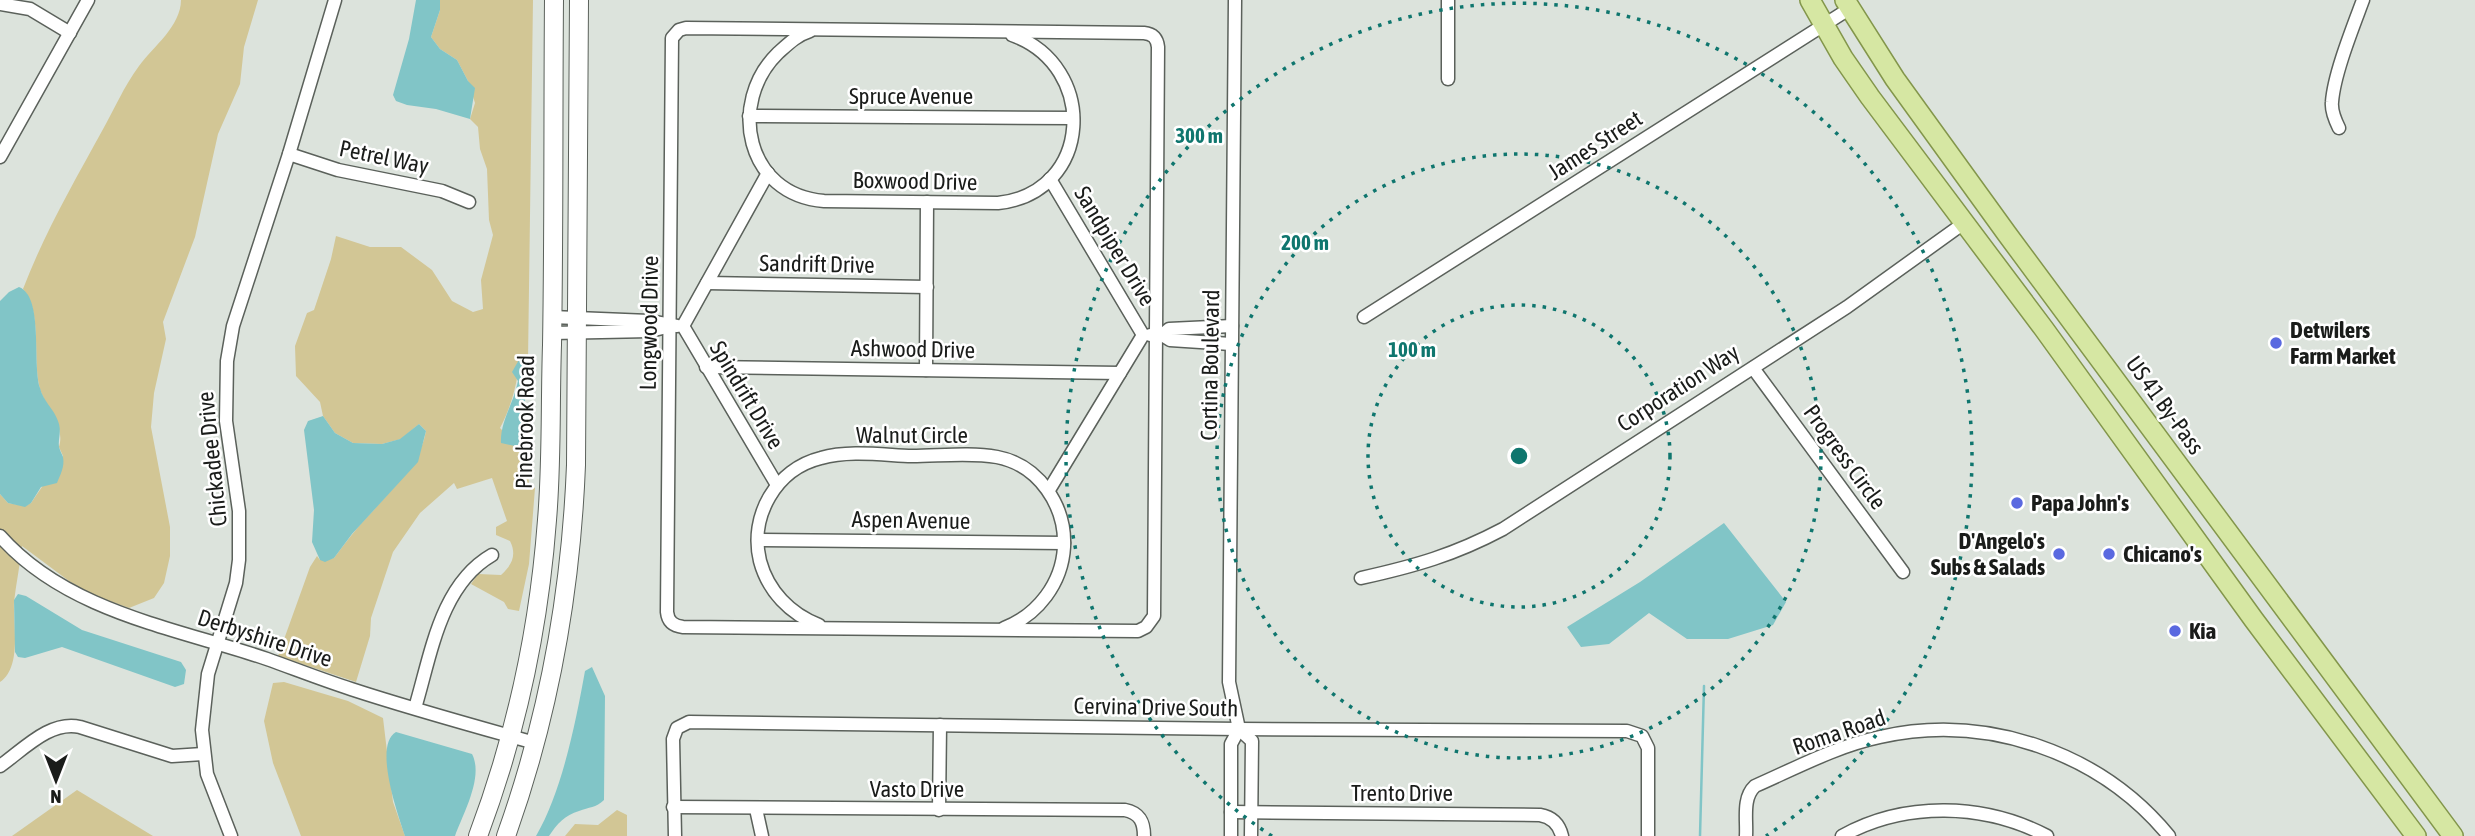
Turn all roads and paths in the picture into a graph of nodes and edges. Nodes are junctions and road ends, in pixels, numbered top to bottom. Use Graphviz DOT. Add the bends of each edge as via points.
graph roads {
  1 [pos="88,0"];
  2 [pos="335,0"];
  3 [pos="554,0"];
  4 [pos="579,0"];
  5 [pos="1235,0"];
  6 [pos="1448,0"];
  7 [pos="1811,0"];
  8 [pos="2363,0"];
  9 [pos="0,4"];
  10 [pos="1847,4"];
  11 [pos="1823,24"];
  12 [pos="820,29"];
  13 [pos="994,31"];
  14 [pos="70,33"];
  15 [pos="1448,79"];
  16 [pos="749,116"];
  17 [pos="1073,118"];
  18 [pos="2339,128"];
  19 [pos="289,154"];
  20 [pos="0,157"];
  21 [pos="768,173"];
  22 [pos="1050,179"];
  23 [pos="469,202"];
  24 [pos="927,202"];
  25 [pos="1964,223"];
  26 [pos="2007,234"];
  27 [pos="707,283"];
  28 [pos="927,287"];
  29 [pos="1364,317"];
  30 [pos="552,325"];
  31 [pos="577,325"];
  32 [pos="677,326"];
  33 [pos="1232,326"];
  34 [pos="2044,329"];
  35 [pos="1154,335"];
  36 [pos="1231,344"];
  37 [pos="706,367"];
  38 [pos="1753,368"];
  39 [pos="926,370"];
  40 [pos="1120,373"];
  41 [pos="2183,471"];
  42 [pos="777,485"];
  43 [pos="2159,488"];
  44 [pos="1049,491"];
  45 [pos="0,536"];
  46 [pos="758,540"];
  47 [pos="1064,543"];
  48 [pos="492,555"];
  49 [pos="1903,572"];
  50 [pos="1361,578"];
  51 [pos="829,628"];
  52 [pos="993,631"];
  53 [pos="2304,635"];
  54 [pos="216,644"];
  55 [pos="415,708"];
  56 [pos="940,725"];
  57 [pos="1239,729"];
  58 [pos="2340,733"];
  59 [pos="510,736"];
  60 [pos="535,743"];
  61 [pos="2389,749"];
  62 [pos="203,754"];
  63 [pos="0,766"];
  64 [pos="673,807"];
  65 [pos="756,809"];
  66 [pos="939,810"];
  67 [pos="1231,812"];
  68 [pos="1252,813"];
  69 [pos="231,836"];
  70 [pos="478,836"];
  71 [pos="506,836"];
  72 [pos="675,836"];
  73 [pos="762,836"];
  74 [pos="1144,836"];
  75 [pos="1231,836"];
  76 [pos="1251,836"];
  77 [pos="1562,836"];
  78 [pos="1648,836"];
  79 [pos="1746,836"];
  80 [pos="1842,836"];
  81 [pos="2047,836"];
  82 [pos="2169,836"];
  83 [pos="2416,836"];
  84 [pos="2453,836"];
  1 -- 14 [label="street"];
  2 -- 19 [label="street, Chickadee Drive"];
  3 -- 30 [label="street, Pinebrook Road"];
  4 -- 31 [label="street"];
  5 -- 33 [label="street, Cortina Boulevard"];
  6 -- 15 [label="street"];
  7 -- 11 [label="main road"];
  8 -- 18 [label="street" via="2332,103"];
  9 -- 14 [label="street" via="30,9"];
  10 -- 11 [label="street, James Street"];
  10 -- 26 [label="main road, US 41 By-Pass"];
  11 -- 25 [label="main road" via="1870,97"];
  11 -- 29 [label="street, James Street"];
  12 -- 13 [label="street, Longwood Drive"];
  12 -- 16 [label="street, Boxwood Drive" via="798,37 764,68 754,87"];
  12 -- 32 [label="street, Longwood Drive" via="686,28 673,35"];
  13 -- 17 [label="street, Boxwood Drive" via="1024,39 1055,64 1070,92"];
  13 -- 35 [label="street, Longwood Drive" via="1144,33 1156,39"];
  14 -- 20 [label="street"];
  16 -- 17 [label="street, Spruce Avenue"];
  16 -- 21 [label="street, Boxwood Drive" via="755,148"];
  17 -- 22 [label="street, Boxwood Drive" via="1069,149"];
  19 -- 23 [label="street, Petrel Way" via="338,170 442,191"];
  19 -- 54 [label="street, Chickadee Drive" via="226,361 226,421 240,536 236,583"];
  21 -- 24 [label="street, Boxwood Drive" via="786,190 811,200"];
  21 -- 27 [label="street, Spindrift Drive"];
  22 -- 24 [label="street, Boxwood Drive" via="1026,196 1007,202"];
  22 -- 35 [label="street, Sandpiper Drive"];
  24 -- 28 [label="street"];
  25 -- 26 [label="main road"];
  25 -- 34 [label="main road"];
  25 -- 38 [label="street, Corporation Way"];
  26 -- 41 [label="main road, US 41 By-Pass"];
  27 -- 28 [label="street, Sandrift Drive"];
  27 -- 32 [label="street, Spindrift Drive"];
  28 -- 39 [label="street"];
  30 -- 31 [label="street"];
  30 -- 59 [label="street, Pinebrook Road" via="546,535 532,641"];
  31 -- 32 [label="street" via="650,331"];
  31 -- 60 [label="street" via="570,557 559,639"];
  32 -- 37 [label="street, Spindrift Drive"];
  32 -- 51 [label="street, Longwood Drive" via="669,620 683,627"];
  33 -- 35 [label="street" via="1169,329"];
  33 -- 36 [label="street, Cortina Boulevard"];
  34 -- 41 [label="main road" via="2070,355 2145,457 2162,469"];
  34 -- 43 [label="main road"];
  35 -- 36 [label="street"];
  35 -- 40 [label="street"];
  35 -- 52 [label="street, Longwood Drive" via="1152,622 1138,631"];
  36 -- 57 [label="street, Cortina Boulevard" via="1229,681"];
  37 -- 39 [label="street, Ashwood Drive"];
  37 -- 42 [label="street, Spindrift Drive"];
  38 -- 49 [label="street, Progress Circle"];
  38 -- 50 [label="street, Corporation Way" via="1503,530 1430,561"];
  39 -- 40 [label="street, Ashwood Drive"];
  40 -- 44 [label="street"];
  41 -- 43 [label="main road"];
  41 -- 53 [label="main road, US 41 By-Pass"];
  42 -- 44 [label="street, Walnut Circle" via="804,464 831,456 985,456 1021,467"];
  42 -- 46 [label="street, Walnut Circle" via="762,509"];
  43 -- 53 [label="main road" via="2175,487 2188,493 2281,617"];
  43 -- 58 [label="main road"];
  44 -- 47 [label="street, Walnut Circle" via="1063,522"];
  45 -- 54 [label="street, Derbyshire Drive" via="43,573 87,598"];
  46 -- 47 [label="street, Aspen Avenue"];
  46 -- 51 [label="street, Walnut Circle" via="763,570 776,594 798,614"];
  47 -- 52 [label="street, Walnut Circle" via="1058,576 1044,600 1017,622"];
  48 -- 55 [label="street" via="470,570 449,602"];
  51 -- 52 [label="street, Longwood Drive"];
  53 -- 61 [label="main road, US 41 By-Pass"];
  54 -- 55 [label="street, Derbyshire Drive"];
  54 -- 62 [label="street, Chickadee Drive" via="205,692"];
  55 -- 59 [label="street, Derbyshire Drive"];
  56 -- 57 [label="street, Cervina Drive South"];
  56 -- 64 [label="street, Cervina Drive South" via="689,722 677,728 673,739"];
  56 -- 66 [label="street"];
  57 -- 67 [label="street, Cortina Boulevard" via="1231,744"];
  57 -- 68 [label="street, Cortina Boulevard" via="1252,741"];
  57 -- 78 [label="street, Cervina Drive South" via="1636,733 1648,748"];
  58 -- 61 [label="main road"];
  58 -- 83 [label="main road"];
  59 -- 60 [label="street, Derbyshire Drive"];
  59 -- 70 [label="street, Pinebrook Road"];
  60 -- 71 [label="street"];
  61 -- 84 [label="main road, US 41 By-Pass"];
  62 -- 63 [label="street" via="172,756 65,725"];
  62 -- 69 [label="street, Chickadee Drive" via="211,789"];
  64 -- 65 [label="street, Vasto Drive"];
  64 -- 72 [label="street, Cervina Drive South"];
  65 -- 66 [label="street, Vasto Drive"];
  65 -- 73 [label="street"];
  66 -- 74 [label="street, Vasto Drive" via="1125,810 1142,821"];
  67 -- 68 [label="street, Trento Drive"];
  67 -- 75 [label="street, Cortina Boulevard"];
  68 -- 76 [label="street, Cortina Boulevard"];
  68 -- 77 [label="street, Trento Drive" via="1540,815 1553,820"];
  79 -- 82 [label="street, Roma Road" via="1747,801 1755,786 1860,742 1906,732 1946,730 2011,737 2069,757 2133,799"];
  80 -- 81 [label="street" via="1884,819 1949,810 2001,818"];
}
